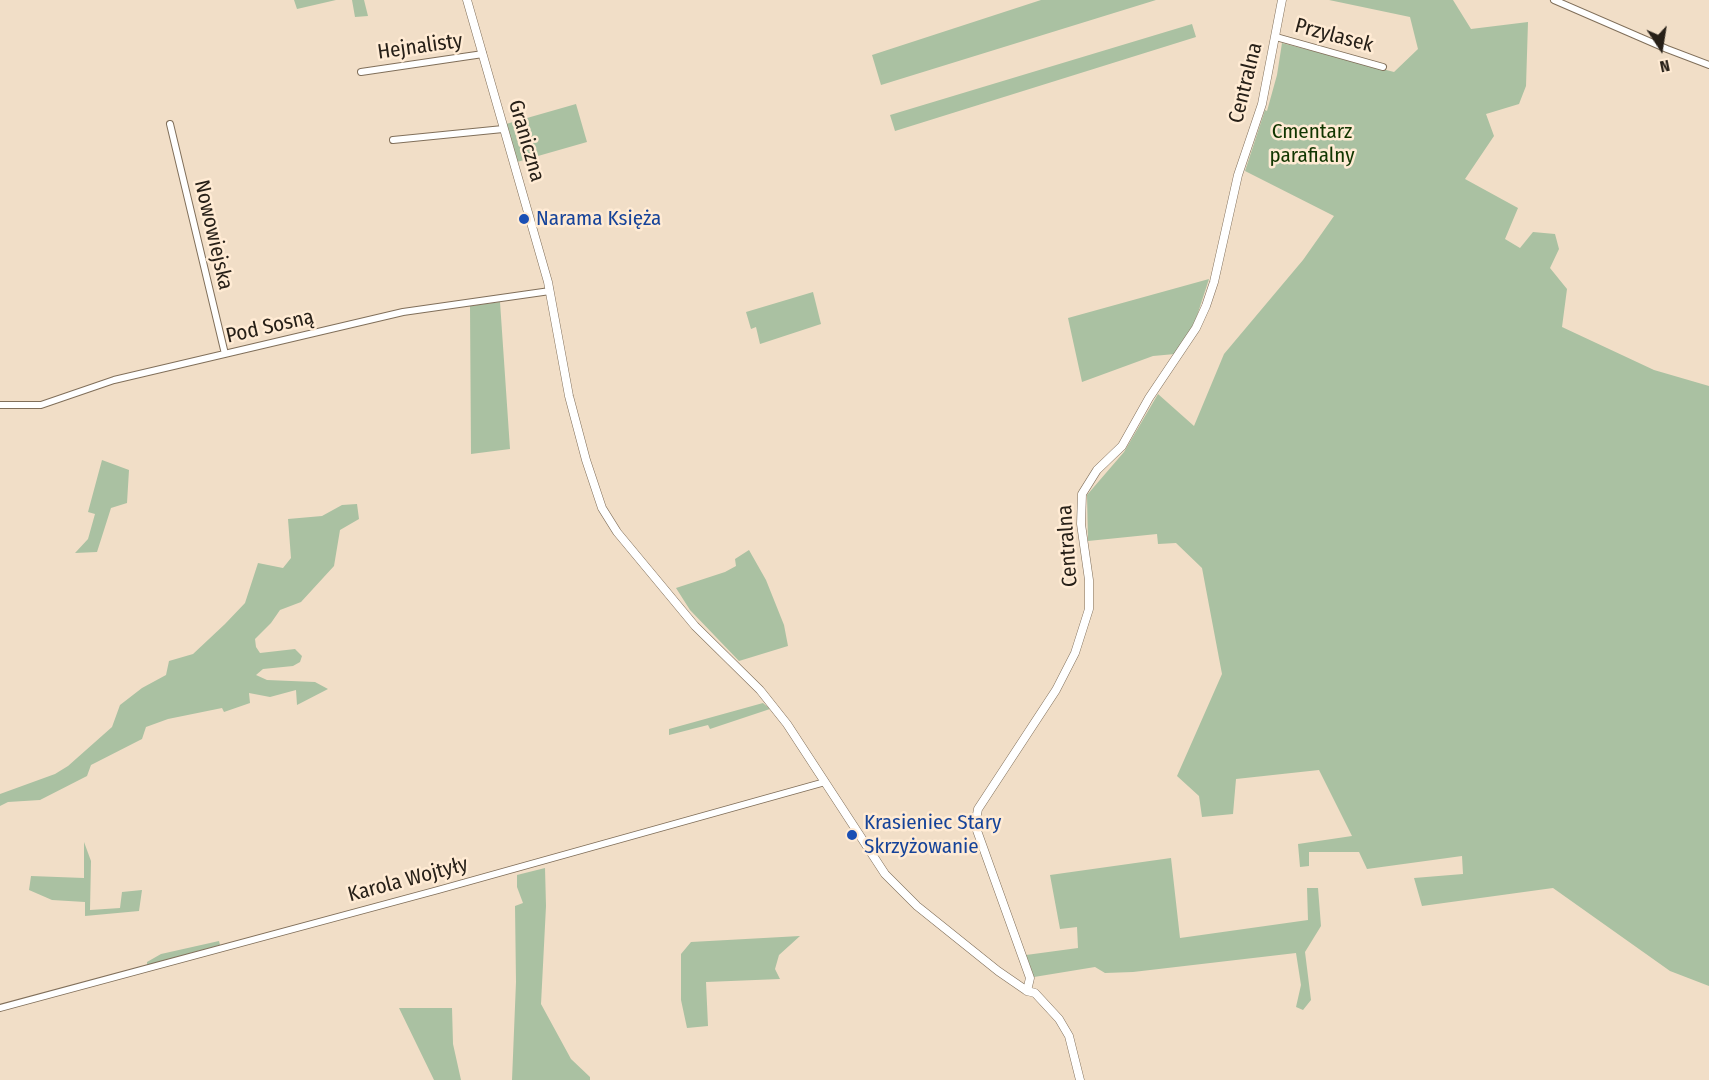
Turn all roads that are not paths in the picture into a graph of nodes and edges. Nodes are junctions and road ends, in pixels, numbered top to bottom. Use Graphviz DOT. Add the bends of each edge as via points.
graph roads {
  1 [pos="468,0"];
  2 [pos="1282,0"];
  3 [pos="1554,0"];
  4 [pos="1276,37"];
  5 [pos="483,54"];
  6 [pos="1709,65"];
  7 [pos="1383,67"];
  8 [pos="361,72"];
  9 [pos="170,124"];
  10 [pos="504,129"];
  11 [pos="393,140"];
  12 [pos="550,291"];
  13 [pos="225,354"];
  14 [pos="0,405"];
  15 [pos="825,782"];
  16 [pos="1028,991"];
  17 [pos="0,1008"];
  18 [pos="1080,1080"];
  1 -- 5 [label="street, Graniczna"];
  2 -- 4 [label="street, Centralna"];
  3 -- 6 [label="street"];
  4 -- 7 [label="street, Przylasek"];
  4 -- 16 [label="street, Centralna" via="1262,104 1238,175 1206,306 1122,446 1097,471 1082,494 1089,609 1075,653 1056,690 978,809 975,825 1030,978"];
  5 -- 8 [label="street, Hejnalisty"];
  5 -- 10 [label="street, Graniczna"];
  9 -- 13 [label="street, Nowowiejska"];
  10 -- 11 [label="street"];
  10 -- 12 [label="street, Graniczna"];
  12 -- 13 [label="street, Pod Sosną" via="403,312"];
  12 -- 15 [label="street, Graniczna" via="569,396 602,508 617,532 695,626 766,698"];
  13 -- 14 [label="street, Pod Sosną" via="114,380 41,405"];
  15 -- 16 [label="street, Graniczna" via="885,874 917,906"];
  15 -- 17 [label="street, Karola Wojtyły"];
  16 -- 18 [label="street" via="1035,993 1059,1019 1069,1036"];
}
